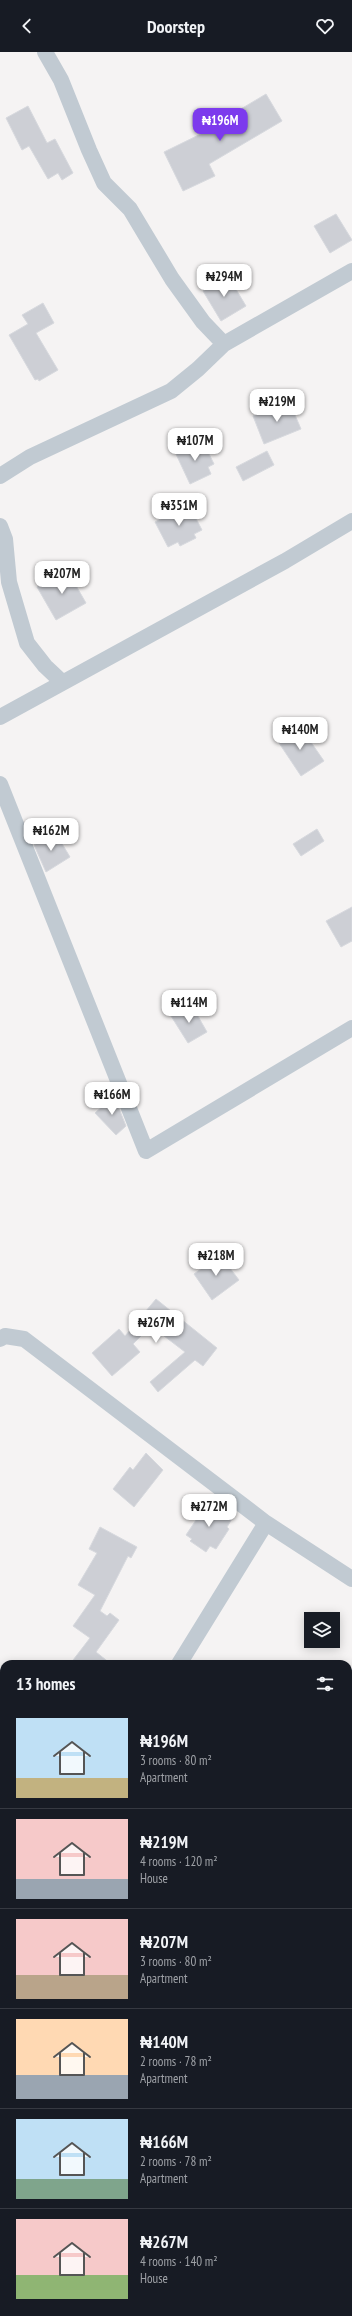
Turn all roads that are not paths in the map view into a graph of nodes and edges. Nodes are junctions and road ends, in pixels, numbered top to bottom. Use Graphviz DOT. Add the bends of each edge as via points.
graph roads {
  1 [pos="44,52"];
  2 [pos="352,271"];
  3 [pos="224,344"];
  4 [pos="0,476"];
  5 [pos="352,521"];
  6 [pos="0,526"];
  7 [pos="62,682"];
  8 [pos="0,716"];
  9 [pos="0,784"];
  10 [pos="352,1028"];
  11 [pos="0,1339"];
  12 [pos="266,1523"];
  13 [pos="352,1579"];
  14 [pos="180,1660"];
  1 -- 3 [label="street" via="61,80 104,183 130,209 172,279 203,322"];
  2 -- 3 [label="street"];
  3 -- 4 [label="street" via="171,391 30,457"];
  5 -- 7 [label="street" via="285,561"];
  6 -- 7 [label="street" via="5,539 8,582 27,643"];
  7 -- 8 [label="street"];
  9 -- 10 [label="street" via="146,1151"];
  11 -- 12 [label="street" via="5,1336 24,1339"];
  12 -- 13 [label="street"];
  12 -- 14 [label="street"];
}
